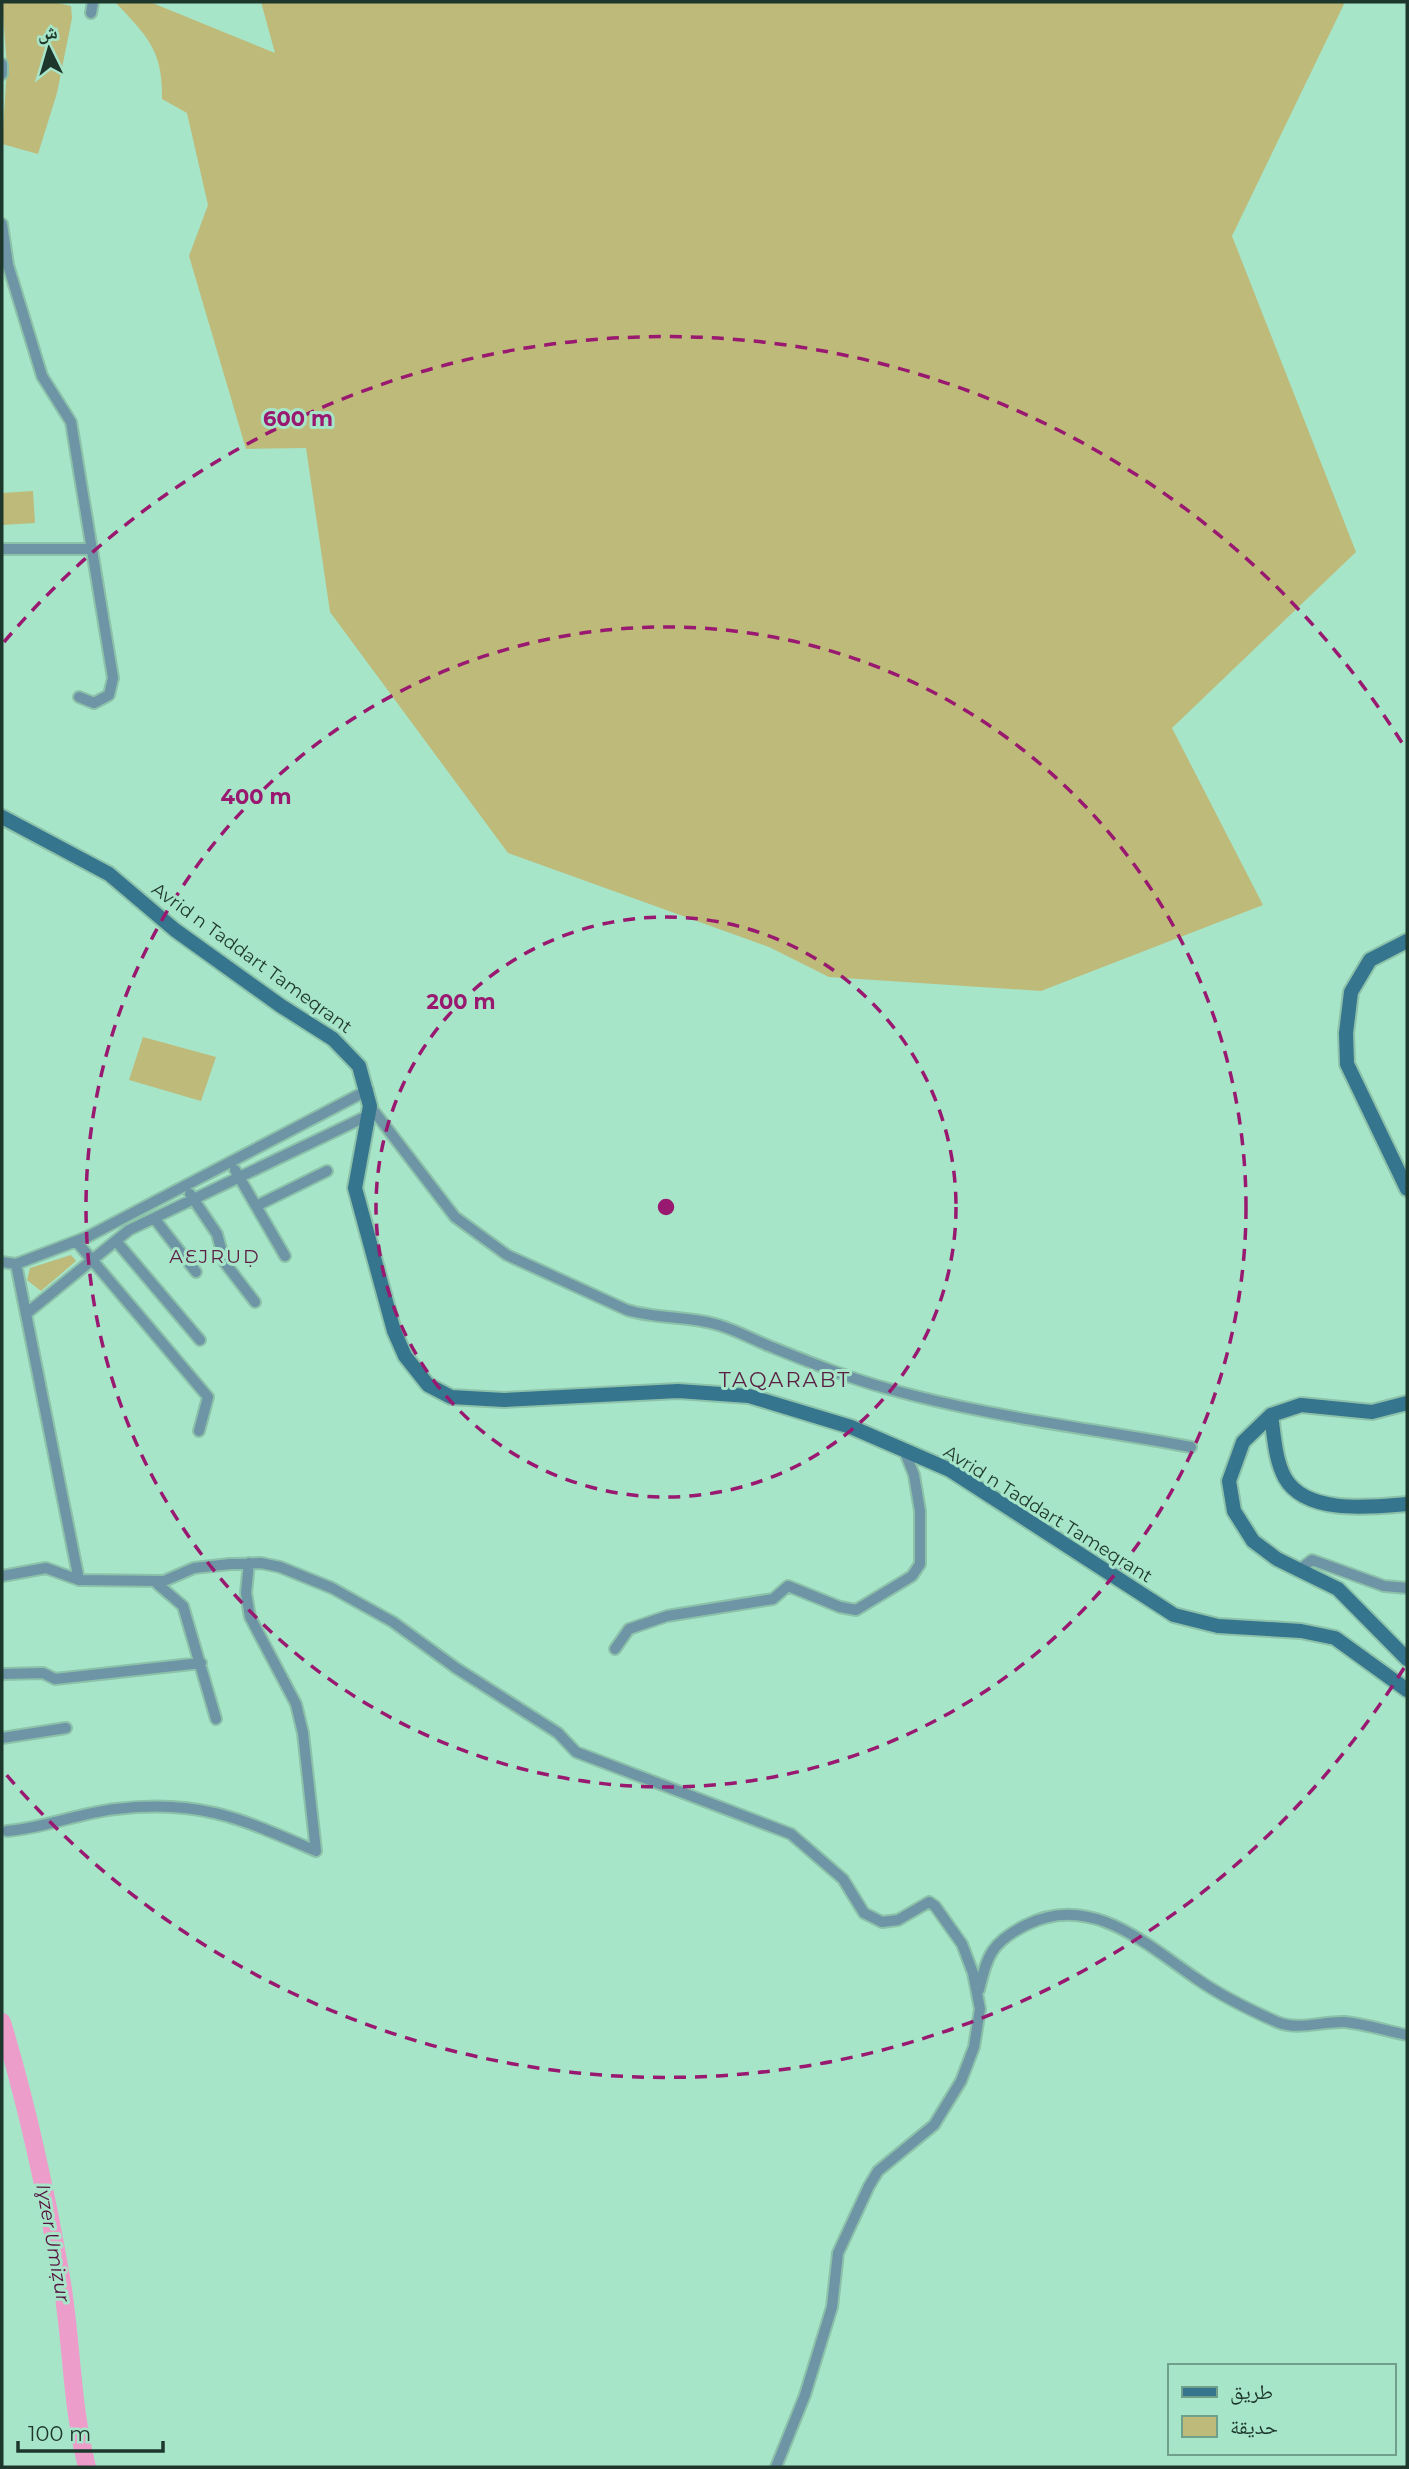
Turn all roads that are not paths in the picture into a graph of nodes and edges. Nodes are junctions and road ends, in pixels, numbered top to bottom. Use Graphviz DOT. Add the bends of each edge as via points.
graph roads {
  1 [pos="2,64"];
  2 [pos="2,74"];
  3 [pos="2,224"];
  4 [pos="2,549"];
  5 [pos="90,549"];
  6 [pos="79,697"];
  7 [pos="2,817"];
  8 [pos="1407,941"];
  9 [pos="368,1090"];
  10 [pos="368,1111"];
  11 [pos="229,1162"];
  12 [pos="327,1171"];
  13 [pos="239,1176"];
  14 [pos="185,1185"];
  15 [pos="1407,1189"];
  16 [pos="194,1199"];
  17 [pos="256,1206"];
  18 [pos="154,1218"];
  19 [pos="76,1241"];
  20 [pos="117,1241"];
  21 [pos="285,1256"];
  22 [pos="2,1262"];
  23 [pos="91,1262"];
  24 [pos="16,1264"];
  25 [pos="196,1272"];
  26 [pos="255,1302"];
  27 [pos="27,1313"];
  28 [pos="200,1340"];
  29 [pos="1407,1403"];
  30 [pos="1271,1415"];
  31 [pos="200,1432"];
  32 [pos="1191,1447"];
  33 [pos="904,1450"];
  34 [pos="1407,1504"];
  35 [pos="249,1563"];
  36 [pos="1299,1570"];
  37 [pos="2,1576"];
  38 [pos="79,1580"];
  39 [pos="155,1581"];
  40 [pos="1407,1588"];
  41 [pos="614,1649"];
  42 [pos="1407,1659"];
  43 [pos="201,1662"];
  44 [pos="2,1674"];
  45 [pos="1407,1690"];
  46 [pos="216,1719"];
  47 [pos="66,1728"];
  48 [pos="2,1738"];
  49 [pos="6,1831"];
  50 [pos="978,1993"];
  51 [pos="1407,2035"];
  52 [pos="776,2467"];
  1 -- 2 [label="street"];
  3 -- 5 [label="street" via="8,265 42,376 71,422"];
  4 -- 5 [label="street"];
  5 -- 6 [label="street" via="113,678 109,695 94,703"];
  7 -- 9 [label="main road, Avrid n Taddart Tameqrant" via="109,874 175,930 334,1039 359,1066"];
  8 -- 15 [label="main road" via="1370,960 1351,992 1346,1033 1347,1064"];
  9 -- 10 [label="main road, Avrid n Taddart Tameqrant"];
  9 -- 11 [label="street"];
  10 -- 13 [label="street"];
  10 -- 32 [label="street" via="455,1217 506,1255 627,1310 719,1325 828,1369 953,1405 1029,1422"];
  10 -- 33 [label="main road, Avrid n Taddart Tameqrant" via="355,1188 394,1331 405,1356 428,1385 451,1397 504,1400 678,1391 749,1396 851,1427"];
  11 -- 13 [label="street"];
  11 -- 14 [label="street"];
  12 -- 17 [label="street"];
  13 -- 16 [label="street"];
  13 -- 17 [label="street"];
  14 -- 16 [label="street"];
  14 -- 19 [label="street"];
  16 -- 18 [label="street"];
  16 -- 26 [label="street" via="217,1234 225,1263"];
  17 -- 21 [label="street"];
  18 -- 20 [label="street"];
  18 -- 25 [label="street"];
  19 -- 23 [label="street"];
  19 -- 24 [label="street"];
  20 -- 23 [label="street"];
  20 -- 28 [label="street"];
  22 -- 24 [label="street"];
  23 -- 27 [label="street"];
  23 -- 31 [label="street" via="208,1396"];
  24 -- 27 [label="street"];
  27 -- 38 [label="street"];
  29 -- 30 [label="main road" via="1373,1412 1301,1405"];
  30 -- 34 [label="main road" via="1284,1478 1296,1493 1363,1507"];
  30 -- 36 [label="main road" via="1243,1442 1229,1481 1234,1511 1253,1541"];
  33 -- 41 [label="street" via="920,1511 920,1564 912,1576 856,1610 788,1586 772,1599 667,1616 629,1629"];
  33 -- 45 [label="main road, Avrid n Taddart Tameqrant" via="950,1470 1174,1615 1218,1626 1301,1631 1335,1639"];
  35 -- 39 [label="street" via="194,1568"];
  35 -- 49 [label="street" via="246,1593 250,1617 296,1704 303,1733 316,1851 234,1816 172,1806 114,1809"];
  35 -- 50 [label="street" via="298,1574 376,1612 558,1733 576,1752 791,1834 843,1878 864,1913 882,1922 898,1920 929,1902 962,1944"];
  36 -- 40 [label="street" via="1312,1560 1384,1586"];
  36 -- 42 [label="main road" via="1338,1589"];
  37 -- 38 [label="street" via="46,1568"];
  38 -- 39 [label="street"];
  39 -- 43 [label="street" via="183,1606"];
  43 -- 44 [label="street" via="55,1679 43,1673"];
  43 -- 46 [label="street"];
  47 -- 48 [label="street"];
  50 -- 51 [label="street" via="986,1959 1001,1940 1040,1918 1064,1914 1106,1921 1172,1959 1217,1992 1277,2022 1347,2022"];
  50 -- 52 [label="street" via="978,2027 961,2081 934,2125 878,2171 838,2253 832,2307 805,2395"];
}
